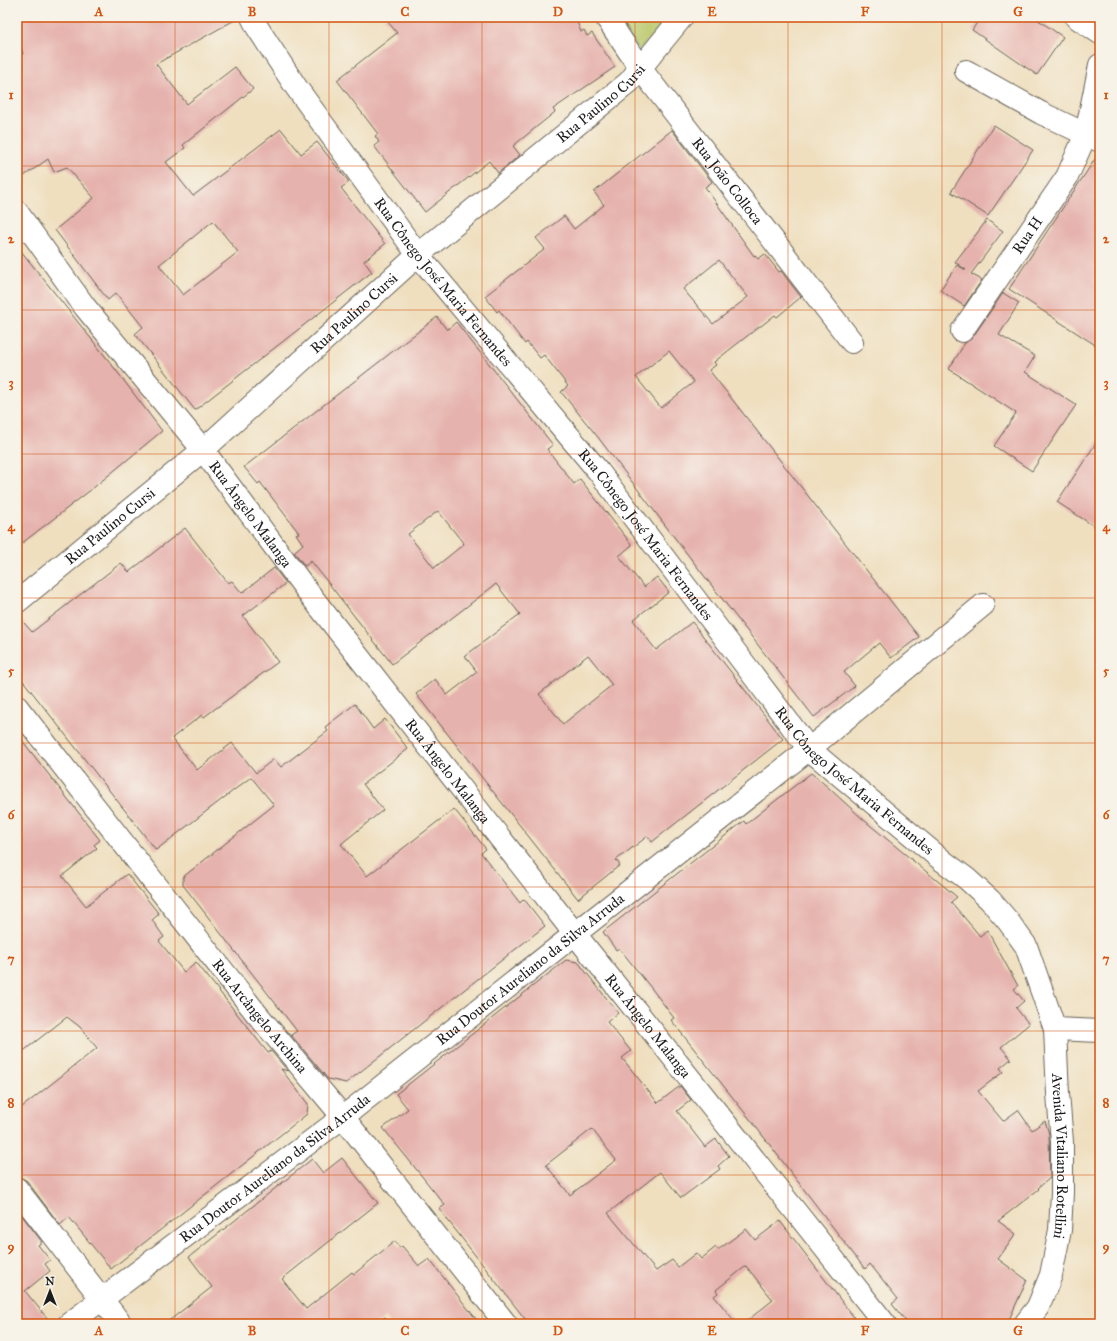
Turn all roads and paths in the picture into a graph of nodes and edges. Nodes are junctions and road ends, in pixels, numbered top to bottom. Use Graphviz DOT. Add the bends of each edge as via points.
graph roads {
  1 [pos="252,17"];
  2 [pos="606,17"];
  3 [pos="682,17"];
  4 [pos="1076,17"];
  5 [pos="1100,33"];
  6 [pos="1100,65"];
  7 [pos="640,68"];
  8 [pos="966,71"];
  9 [pos="1093,138"];
  10 [pos="17,212"];
  11 [pos="418,255"];
  12 [pos="962,332"];
  13 [pos="852,342"];
  14 [pos="203,450"];
  15 [pos="17,602"];
  16 [pos="983,605"];
  17 [pos="17,707"];
  18 [pos="809,748"];
  19 [pos="575,934"];
  20 [pos="1055,1029"];
  21 [pos="1100,1031"];
  22 [pos="343,1117"];
  23 [pos="17,1190"];
  24 [pos="101,1298"];
  25 [pos="69,1324"];
  26 [pos="121,1324"];
  27 [pos="506,1324"];
  28 [pos="885,1324"];
  29 [pos="1025,1324"];
  1 -- 11 [label="street, Rua Cônego José Maria Fernandes" via="296,87"];
  2 -- 7 [label="street, Rua João Colloca"];
  3 -- 7 [label="street, Rua Paulino Cursi"];
  4 -- 5 [label="street"];
  6 -- 9 [label="street, Rua H"];
  7 -- 11 [label="street, Rua Paulino Cursi" via="629,82"];
  7 -- 13 [label="street, Rua João Colloca"];
  8 -- 9 [label="street" via="1041,113"];
  9 -- 12 [label="street, Rua H"];
  10 -- 14 [label="street, Rua Ângelo Malanga" via="85,307"];
  11 -- 14 [label="street, Rua Paulino Cursi"];
  11 -- 18 [label="street, Rua Cônego José Maria Fernandes" via="599,472"];
  14 -- 15 [label="street, Rua Paulino Cursi"];
  14 -- 19 [label="street, Rua Ângelo Malanga" via="308,592"];
  16 -- 18 [label="street, Rua Doutor Aureliano da Silva Arruda"];
  17 -- 22 [label="street, Rua Arcângelo Archina" via="256,1013"];
  18 -- 19 [label="street, Rua Doutor Aureliano da Silva Arruda"];
  18 -- 20 [label="street, Rua Cônego José Maria Fernandes" via="990,900 1026,946"];
  19 -- 22 [label="street, Rua Doutor Aureliano da Silva Arruda"];
  19 -- 28 [label="street, Rua Ângelo Malanga"];
  20 -- 21 [label="street"];
  20 -- 29 [label="street, Avenida Vitaliano Rotellini" via="1062,1142 1060,1230 1051,1275 1038,1307"];
  22 -- 24 [label="street, Rua Doutor Aureliano da Silva Arruda"];
  22 -- 27 [label="street, Rua Arcângelo Archina"];
  23 -- 24 [label="street"];
  24 -- 25 [label="street, Rua Doutor Aureliano da Silva Arruda"];
  24 -- 26 [label="street"];
}
